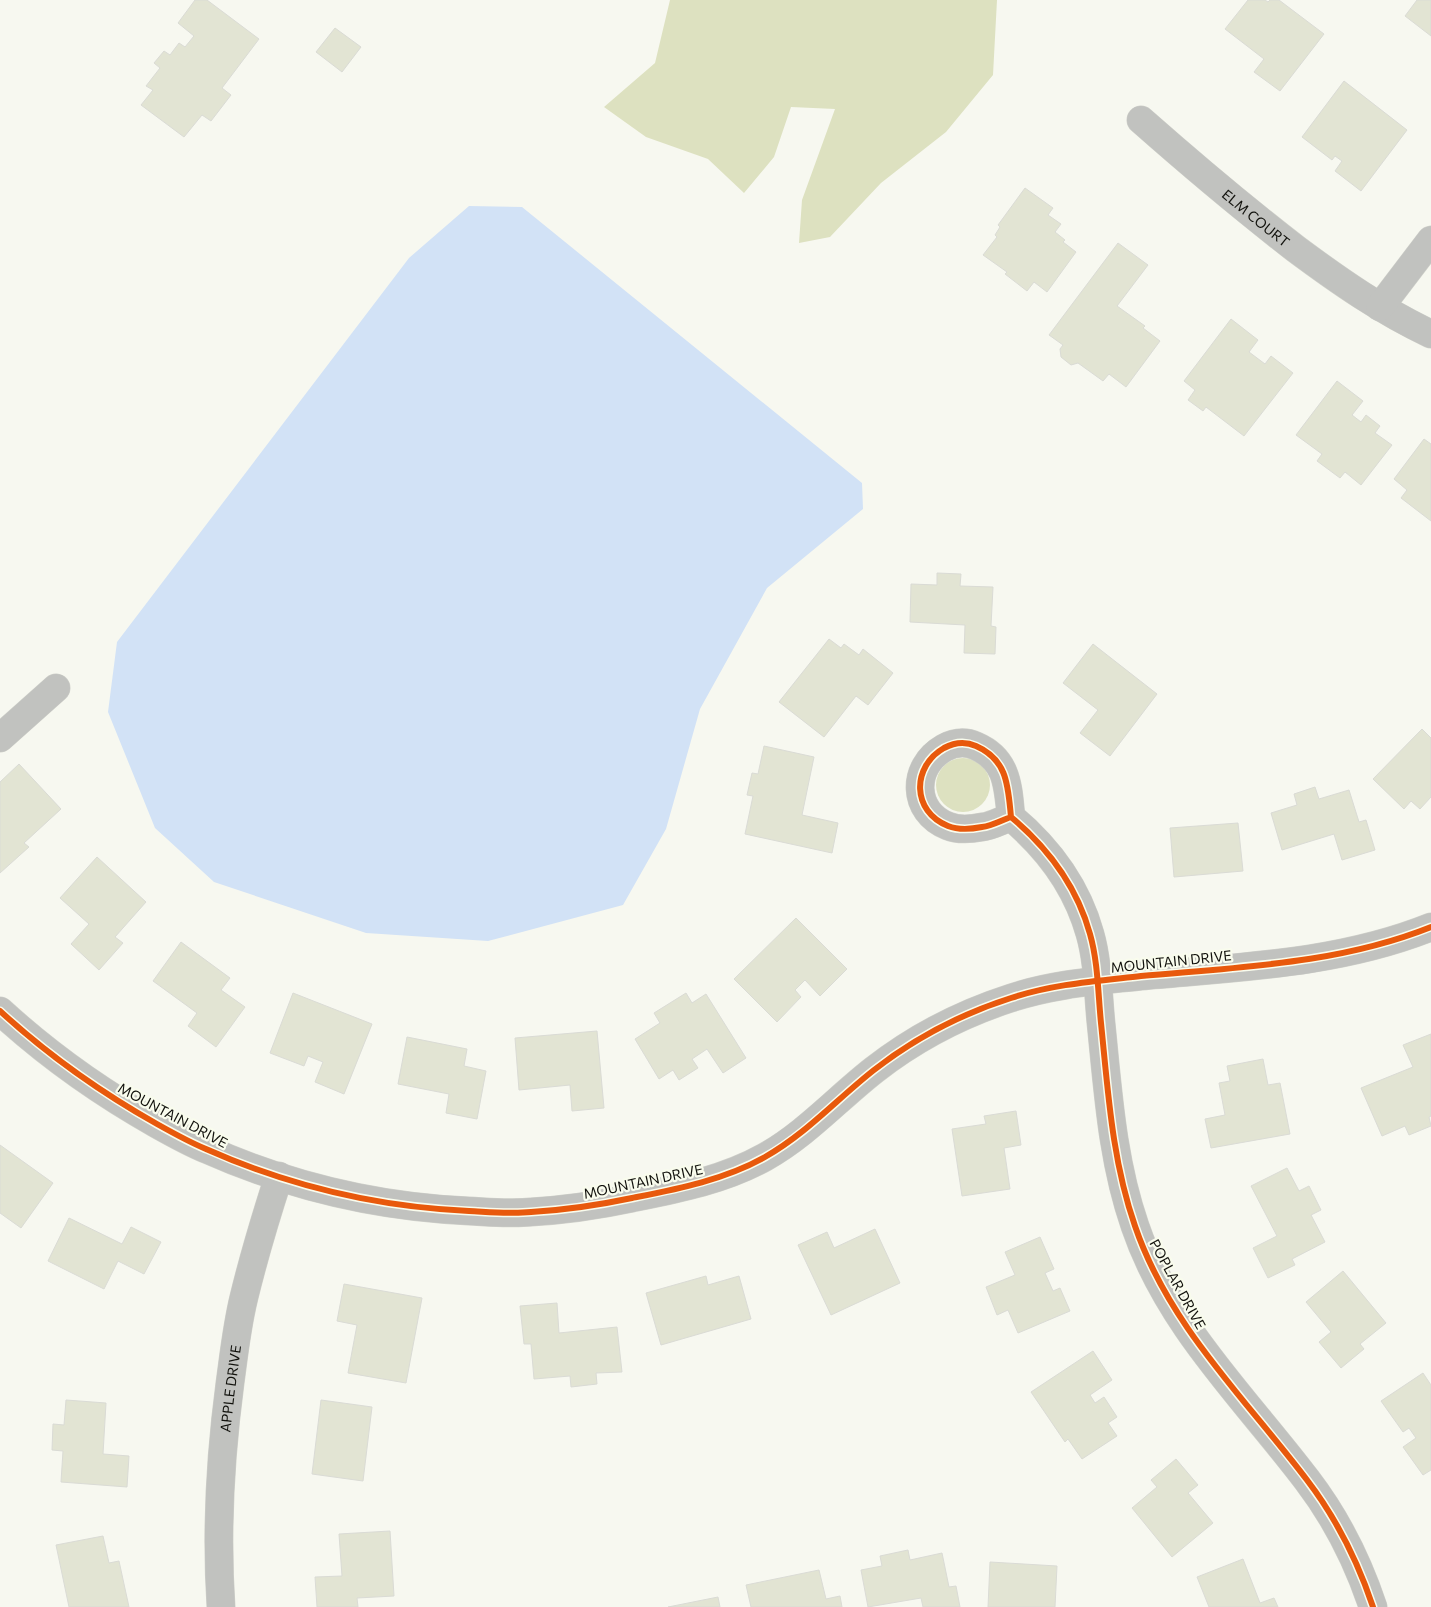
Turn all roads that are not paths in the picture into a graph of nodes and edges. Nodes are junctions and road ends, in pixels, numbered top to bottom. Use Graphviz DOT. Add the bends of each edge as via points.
graph roads {
  1 [pos="1141,120"];
  2 [pos="1431,240"];
  3 [pos="1380,307"];
  4 [pos="1431,334"];
  5 [pos="56,688"];
  6 [pos="0,738"];
  7 [pos="1011,817"];
  8 [pos="1431,927"];
  9 [pos="1097,980"];
  10 [pos="0,1011"];
  11 [pos="279,1176"];
  12 [pos="221,1607"];
  13 [pos="1373,1607"];
  1 -- 3 [label="street, ELM COURT" via="1245,209 1345,286"];
  2 -- 3 [label="street"];
  3 -- 4 [label="street, ELM COURT"];
  5 -- 6 [label="street"];
  7 -- 9 [label="street, POPLAR DRIVE" via="1047,852 1072,890 1090,933"];
  8 -- 9 [label="street, MOUNTAIN DRIVE" via="1401,939 1317,959"];
  9 -- 11 [label="street, MOUNTAIN DRIVE" via="1012,997 956,1018 926,1034 873,1071 791,1141 763,1158 696,1185 608,1203 529,1213 416,1208 319,1188"];
  9 -- 13 [label="street, POPLAR DRIVE" via="1117,1163 1141,1245 1182,1321 1308,1481 1329,1513 1348,1545"];
  10 -- 11 [label="street, MOUNTAIN DRIVE" via="72,1071 130,1109 203,1148"];
  11 -- 12 [label="street, APPLE DRIVE" via="244,1299 226,1411 220,1482"];
}
